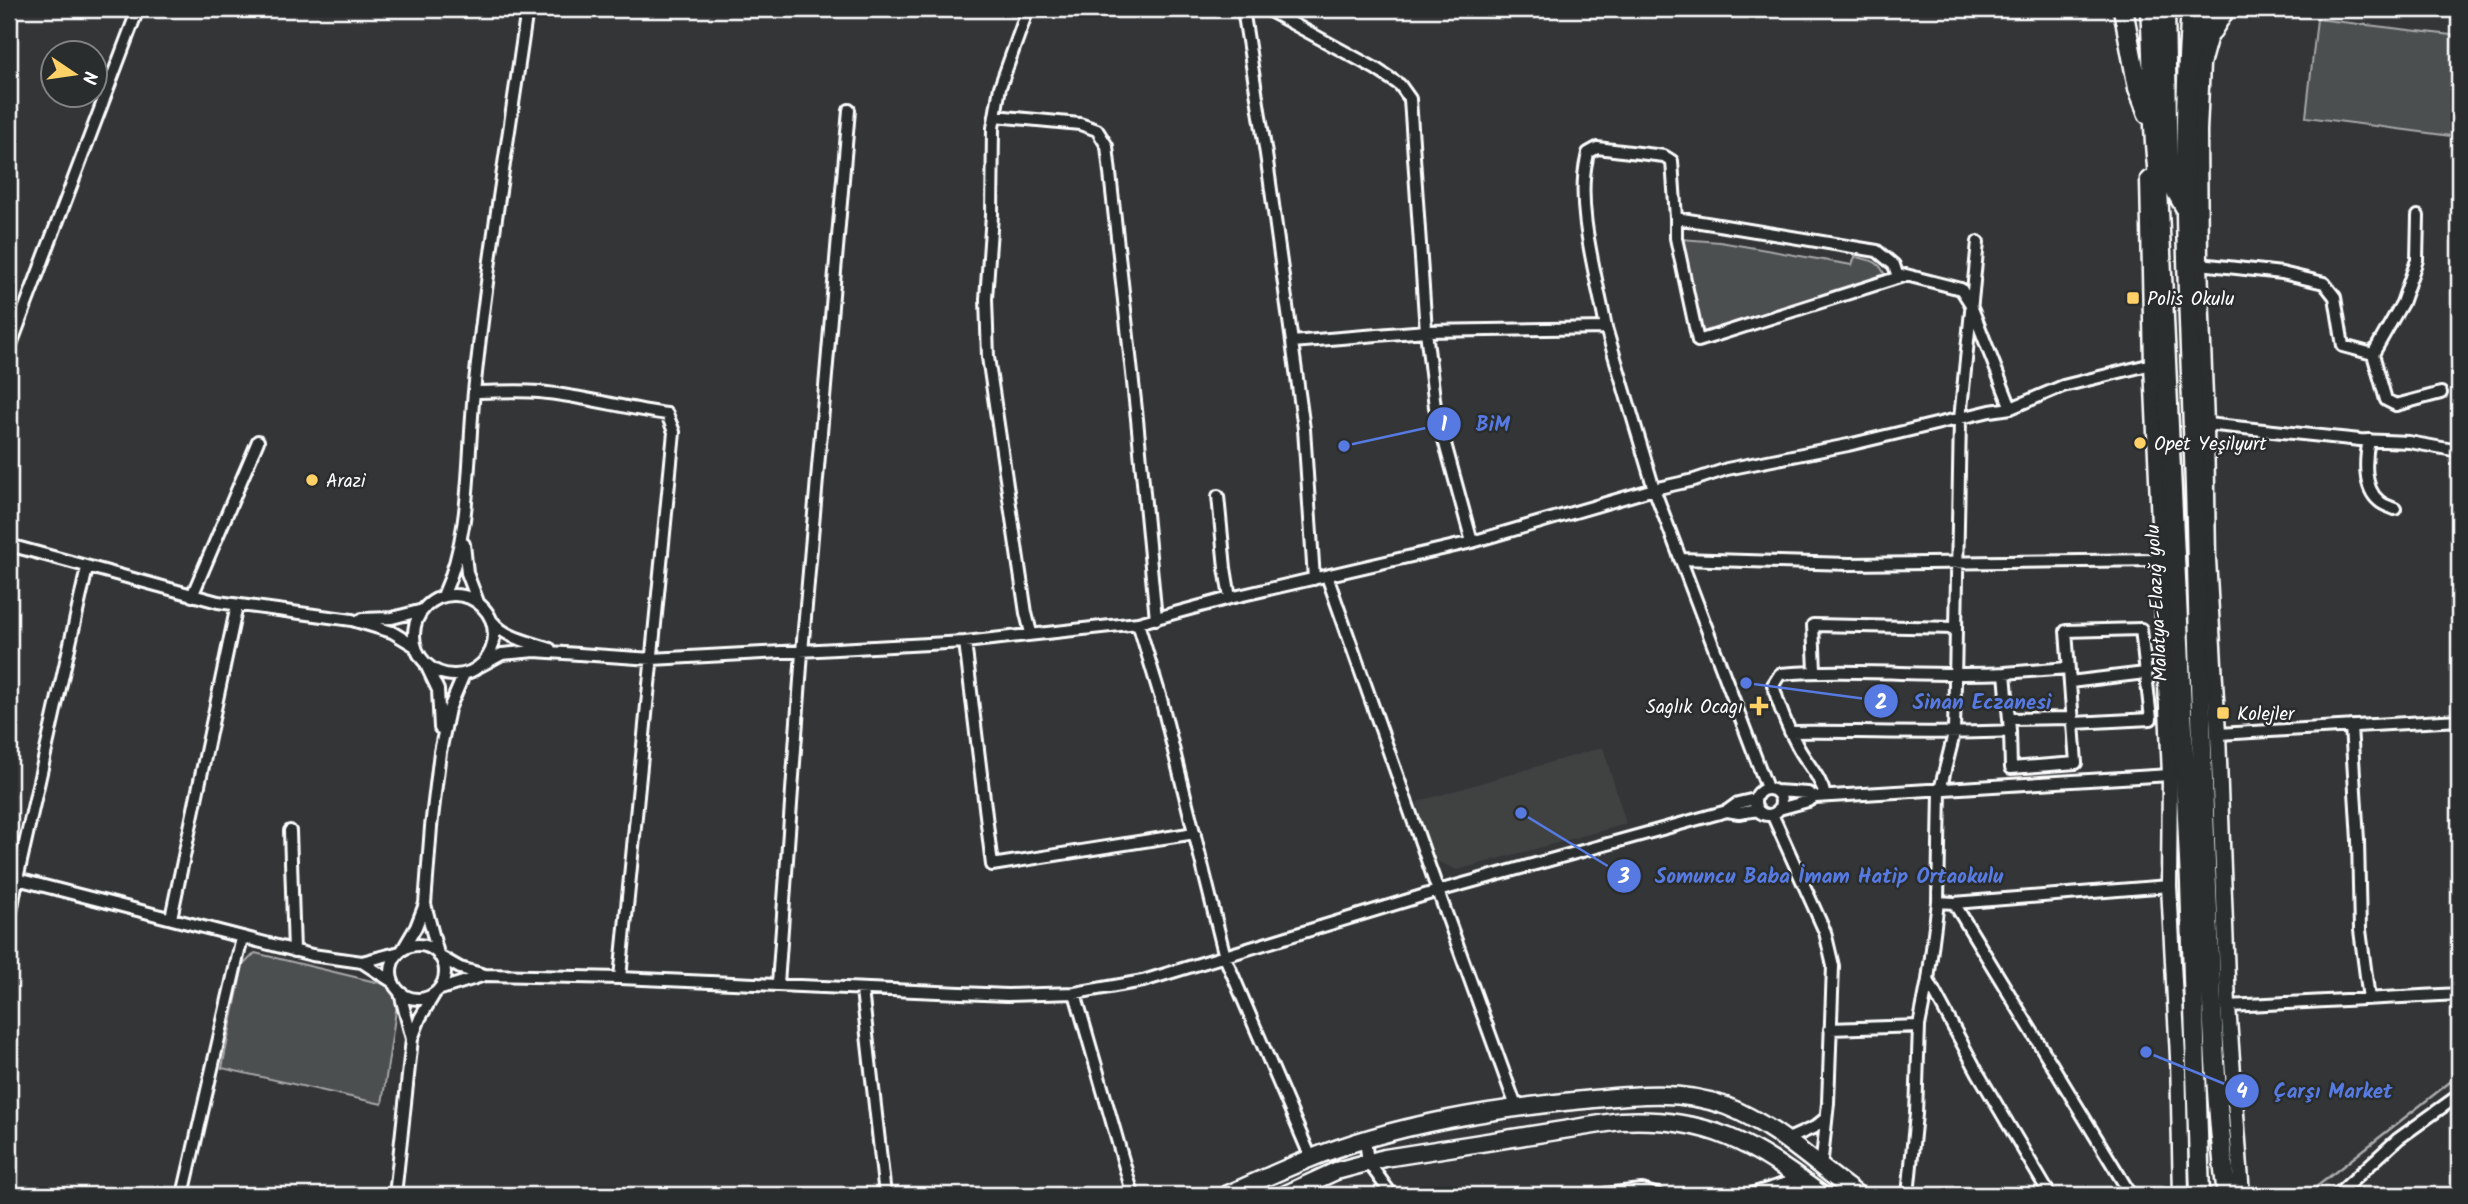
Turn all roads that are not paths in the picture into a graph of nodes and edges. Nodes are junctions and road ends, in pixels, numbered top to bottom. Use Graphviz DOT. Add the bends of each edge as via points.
graph roads {
  1 [pos="138,9"];
  2 [pos="527,9"];
  3 [pos="1028,9"];
  4 [pos="1243,9"];
  5 [pos="1266,9"];
  6 [pos="2123,9"];
  7 [pos="2150,9"];
  8 [pos="2165,9"];
  9 [pos="2191,9"];
  10 [pos="2217,9"];
  11 [pos="2228,9"];
  12 [pos="2187,58"];
  13 [pos="849,110"];
  14 [pos="996,116"];
  15 [pos="2152,124"];
  16 [pos="2148,179"];
  17 [pos="2187,212"];
  18 [pos="2418,216"];
  19 [pos="1676,218"];
  20 [pos="1978,242"];
  21 [pos="2200,264"];
  22 [pos="1906,275"];
  23 [pos="1970,303"];
  24 [pos="1606,328"];
  25 [pos="1426,331"];
  26 [pos="1292,342"];
  27 [pos="9,350"];
  28 [pos="2373,354"];
  29 [pos="2152,364"];
  30 [pos="2191,368"];
  31 [pos="474,392"];
  32 [pos="2441,393"];
  33 [pos="2011,408"];
  34 [pos="1960,419"];
  35 [pos="2206,424"];
  36 [pos="2369,440"];
  37 [pos="258,441"];
  38 [pos="2459,451"];
  39 [pos="1654,489"];
  40 [pos="1217,496"];
  41 [pos="2395,509"];
  42 [pos="463,534"];
  43 [pos="1472,542"];
  44 [pos="9,545"];
  45 [pos="1681,559"];
  46 [pos="2208,559"];
  47 [pos="2159,560"];
  48 [pos="1957,561"];
  49 [pos="87,568"];
  50 [pos="1327,576"];
  51 [pos="1314,579"];
  52 [pos="192,596"];
  53 [pos="443,596"];
  54 [pos="1230,598"];
  55 [pos="478,602"];
  56 [pos="237,605"];
  57 [pos="423,610"];
  58 [pos="1156,619"];
  59 [pos="352,620"];
  60 [pos="492,620"];
  61 [pos="1138,623"];
  62 [pos="1956,628"];
  63 [pos="1031,633"];
  64 [pos="965,642"];
  65 [pos="415,646"];
  66 [pos="802,652"];
  67 [pos="562,653"];
  68 [pos="652,659"];
  69 [pos="426,664"];
  70 [pos="480,666"];
  71 [pos="2068,668"];
  72 [pos="1815,671"];
  73 [pos="2005,673"];
  74 [pos="2145,673"];
  75 [pos="464,674"];
  76 [pos="1955,676"];
  77 [pos="2070,682"];
  78 [pos="2073,720"];
  79 [pos="2459,720"];
  80 [pos="2009,725"];
  81 [pos="2351,726"];
  82 [pos="1790,732"];
  83 [pos="1954,734"];
  84 [pos="2218,734"];
  85 [pos="440,752"];
  86 [pos="2170,775"];
  87 [pos="1772,790"];
  88 [pos="1940,790"];
  89 [pos="1820,796"];
  90 [pos="1757,804"];
  91 [pos="1776,811"];
  92 [pos="290,831"];
  93 [pos="1195,833"];
  94 [pos="13,877"];
  95 [pos="2169,886"];
  96 [pos="1438,891"];
  97 [pos="1938,902"];
  98 [pos="1954,903"];
  99 [pos="425,904"];
  100 [pos="171,918"];
  101 [pos="9,923"];
  102 [pos="243,938"];
  103 [pos="2192,946"];
  104 [pos="294,951"];
  105 [pos="402,951"];
  106 [pos="438,955"];
  107 [pos="1225,957"];
  108 [pos="362,962"];
  109 [pos="485,975"];
  110 [pos="620,978"];
  111 [pos="1928,981"];
  112 [pos="393,982"];
  113 [pos="778,984"];
  114 [pos="862,989"];
  115 [pos="437,991"];
  116 [pos="400,993"];
  117 [pos="1075,993"];
  118 [pos="2459,994"];
  119 [pos="2369,999"];
  120 [pos="2228,1006"];
  121 [pos="1919,1026"];
  122 [pos="1830,1029"];
  123 [pos="412,1039"];
  124 [pos="2459,1095"];
  125 [pos="1517,1109"];
  126 [pos="1826,1118"];
  127 [pos="2198,1135"];
  128 [pos="1788,1139"];
  129 [pos="1365,1140"];
  130 [pos="1311,1158"];
  131 [pos="1368,1162"];
  132 [pos="1821,1168"];
  133 [pos="1800,1179"];
  134 [pos="183,1195"];
  135 [pos="395,1195"];
  136 [pos="885,1195"];
  137 [pos="1133,1195"];
  138 [pos="1226,1195"];
  139 [pos="1284,1195"];
  140 [pos="1392,1195"];
  141 [pos="1592,1195"];
  142 [pos="1658,1195"];
  143 [pos="1748,1195"];
  144 [pos="1822,1195"];
  145 [pos="1858,1195"];
  146 [pos="1908,1195"];
  147 [pos="2050,1195"];
  148 [pos="2132,1195"];
  149 [pos="2182,1195"];
  150 [pos="2200,1195"];
  151 [pos="2212,1195"];
  152 [pos="2227,1195"];
  153 [pos="2242,1195"];
  154 [pos="2337,1195"];
  1 -- 27 [label="street"];
  2 -- 31 [label="street"];
  3 -- 14 [label="street" via="1000,88"];
  4 -- 26 [label="street"];
  5 -- 25 [label="street" via="1376,69 1400,85 1410,99"];
  6 -- 15 [label="highway" via="2138,88"];
  7 -- 15 [label="highway, Malatya-Elazığ yolu"];
  8 -- 17 [label="highway" via="2168,177"];
  9 -- 12 [label="highway, Malatya-Elazığ yolu"];
  10 -- 12 [label="highway"];
  11 -- 21 [label="street" via="2209,39 2202,64"];
  12 -- 17 [label="highway, Malatya-Elazığ yolu"];
  13 -- 66 [label="street"];
  14 -- 58 [label="street" via="1080,124 1097,130 1107,146"];
  14 -- 63 [label="street" via="986,299 988,356"];
  15 -- 16 [label="highway"];
  15 -- 103 [label="highway, Malatya-Elazığ yolu"];
  16 -- 29 [label="street"];
  17 -- 30 [label="highway, Malatya-Elazığ yolu"];
  18 -- 28 [label="street" via="2417,260 2402,303"];
  19 -- 22 [label="street" via="1877,251 1894,265 1898,277"];
  19 -- 22 [label="street" via="1676,238 1698,341"];
  19 -- 24 [label="street" via="1672,161 1619,149 1597,148 1588,153 1583,172 1584,212"];
  20 -- 23 [label="street"];
  21 -- 28 [label="street" via="2282,273 2324,283 2335,297 2343,346"];
  21 -- 35 [label="street"];
  22 -- 23 [label="street" via="1961,289"];
  23 -- 33 [label="street"];
  23 -- 34 [label="street"];
  24 -- 25 [label="street"];
  24 -- 39 [label="street"];
  25 -- 26 [label="street"];
  25 -- 43 [label="street" via="1435,407"];
  26 -- 51 [label="street" via="1304,429"];
  28 -- 32 [label="street" via="2386,400 2396,405"];
  29 -- 33 [label="street" via="2063,386"];
  29 -- 47 [label="street"];
  30 -- 46 [label="street"];
  30 -- 152 [label="highway, Malatya-Elazığ yolu" via="2212,1013"];
  31 -- 42 [label="street"];
  31 -- 68 [label="street" via="549,393 667,414 674,432"];
  33 -- 34 [label="street"];
  34 -- 39 [label="street"];
  34 -- 48 [label="street"];
  35 -- 36 [label="street"];
  35 -- 46 [label="street"];
  36 -- 38 [label="street"];
  36 -- 41 [label="street" via="2365,458 2370,490 2380,502"];
  37 -- 52 [label="street"];
  39 -- 43 [label="street"];
  39 -- 45 [label="street"];
  40 -- 54 [label="street"];
  42 -- 53 [label="street"];
  42 -- 55 [label="street" via="467,573"];
  43 -- 50 [label="street"];
  44 -- 49 [label="street"];
  45 -- 48 [label="street" via="1850,564"];
  45 -- 87 [label="street"];
  46 -- 84 [label="street"];
  47 -- 48 [label="street"];
  47 -- 86 [label="street"];
  48 -- 62 [label="street"];
  49 -- 52 [label="street"];
  49 -- 94 [label="street"];
  50 -- 51 [label="street"];
  50 -- 96 [label="street"];
  51 -- 54 [label="street"];
  52 -- 56 [label="street"];
  53 -- 55 [label="street" via="464,595"];
  53 -- 57 [label="street"];
  54 -- 58 [label="street"];
  55 -- 60 [label="street"];
  56 -- 59 [label="street"];
  56 -- 100 [label="street"];
  57 -- 59 [label="street" via="392,618"];
  57 -- 65 [label="street" via="415,623"];
  58 -- 61 [label="street"];
  59 -- 65 [label="street" via="392,632"];
  60 -- 67 [label="street" via="506,633"];
  60 -- 70 [label="street" via="494,643"];
  61 -- 63 [label="street"];
  61 -- 93 [label="street"];
  62 -- 72 [label="street" via="1813,625"];
  62 -- 76 [label="street"];
  63 -- 64 [label="street"];
  64 -- 66 [label="street"];
  64 -- 93 [label="street" via="992,865"];
  65 -- 69 [label="street"];
  66 -- 68 [label="street"];
  66 -- 113 [label="street"];
  67 -- 68 [label="street"];
  67 -- 70 [label="street" via="502,654"];
  68 -- 110 [label="street"];
  69 -- 75 [label="street" via="447,675"];
  69 -- 85 [label="street" via="438,690"];
  70 -- 75 [label="street"];
  71 -- 73 [label="street"];
  71 -- 74 [label="street" via="2066,631 2141,629"];
  71 -- 77 [label="street"];
  72 -- 76 [label="street"];
  72 -- 82 [label="street" via="1780,674 1773,685"];
  73 -- 76 [label="street"];
  73 -- 80 [label="street"];
  74 -- 77 [label="street"];
  74 -- 78 [label="street" via="2151,719"];
  75 -- 85 [label="street" via="449,709"];
  76 -- 83 [label="street"];
  77 -- 78 [label="street"];
  78 -- 80 [label="street"];
  78 -- 80 [label="street" via="2077,763 2011,768"];
  79 -- 81 [label="street"];
  80 -- 83 [label="street"];
  81 -- 84 [label="street"];
  81 -- 119 [label="street" via="2360,930"];
  82 -- 83 [label="street"];
  82 -- 89 [label="street" via="1822,784"];
  83 -- 88 [label="street"];
  84 -- 120 [label="street"];
  85 -- 99 [label="street"];
  86 -- 88 [label="street"];
  86 -- 95 [label="street"];
  86 -- 103 [label="street"];
  87 -- 89 [label="street"];
  87 -- 90 [label="street" via="1759,792"];
  87 -- 91 [label="street" via="1781,800"];
  88 -- 89 [label="street"];
  88 -- 97 [label="street"];
  89 -- 91 [label="street"];
  90 -- 91 [label="street" via="1763,814"];
  90 -- 96 [label="street" via="1738,803 1727,811"];
  91 -- 122 [label="street" via="1825,932 1833,966"];
  92 -- 104 [label="street"];
  93 -- 107 [label="street"];
  94 -- 100 [label="street"];
  94 -- 101 [label="street"];
  95 -- 98 [label="street"];
  95 -- 149 [label="street"];
  96 -- 107 [label="street"];
  96 -- 125 [label="street"];
  97 -- 98 [label="street"];
  97 -- 111 [label="street"];
  98 -- 148 [label="street"];
  99 -- 105 [label="street"];
  99 -- 106 [label="street"];
  100 -- 102 [label="street"];
  102 -- 104 [label="street"];
  102 -- 134 [label="street"];
  103 -- 127 [label="highway, Malatya-Elazığ yolu"];
  104 -- 108 [label="street"];
  105 -- 106 [label="street" via="426,946"];
  105 -- 108 [label="street"];
  105 -- 112 [label="street" via="392,962"];
  106 -- 109 [label="street"];
  106 -- 115 [label="street" via="445,975"];
  107 -- 117 [label="street" via="1143,981"];
  107 -- 130 [label="street"];
  108 -- 112 [label="street"];
  109 -- 110 [label="street"];
  109 -- 115 [label="street"];
  110 -- 113 [label="street"];
  111 -- 121 [label="street"];
  111 -- 147 [label="street"];
  112 -- 116 [label="street"];
  113 -- 114 [label="street"];
  114 -- 117 [label="street"];
  114 -- 136 [label="street"];
  115 -- 116 [label="street" via="421,1000"];
  115 -- 123 [label="street"];
  116 -- 123 [label="street"];
  117 -- 137 [label="street"];
  118 -- 119 [label="street"];
  119 -- 120 [label="street"];
  120 -- 153 [label="street"];
  121 -- 122 [label="street"];
  121 -- 146 [label="street"];
  122 -- 126 [label="street"];
  123 -- 135 [label="street"];
  124 -- 154 [label="street" via="2398,1139"];
  125 -- 128 [label="main road" via="1679,1094 1726,1106"];
  125 -- 129 [label="main road"];
  126 -- 128 [label="street"];
  126 -- 132 [label="street"];
  127 -- 150 [label="highway, Malatya-Elazığ yolu"];
  127 -- 151 [label="highway" via="2210,1169"];
  128 -- 132 [label="main road"];
  129 -- 130 [label="main road"];
  129 -- 131 [label="street"];
  130 -- 138 [label="main road"];
  131 -- 133 [label="main road" via="1650,1120 1683,1123 1735,1139"];
  131 -- 139 [label="main road"];
  131 -- 140 [label="street"];
  132 -- 145 [label="main road"];
  133 -- 143 [label="street"];
  133 -- 144 [label="main road"];
  141 -- 142 [label="street" via="1642,1190"];
}
